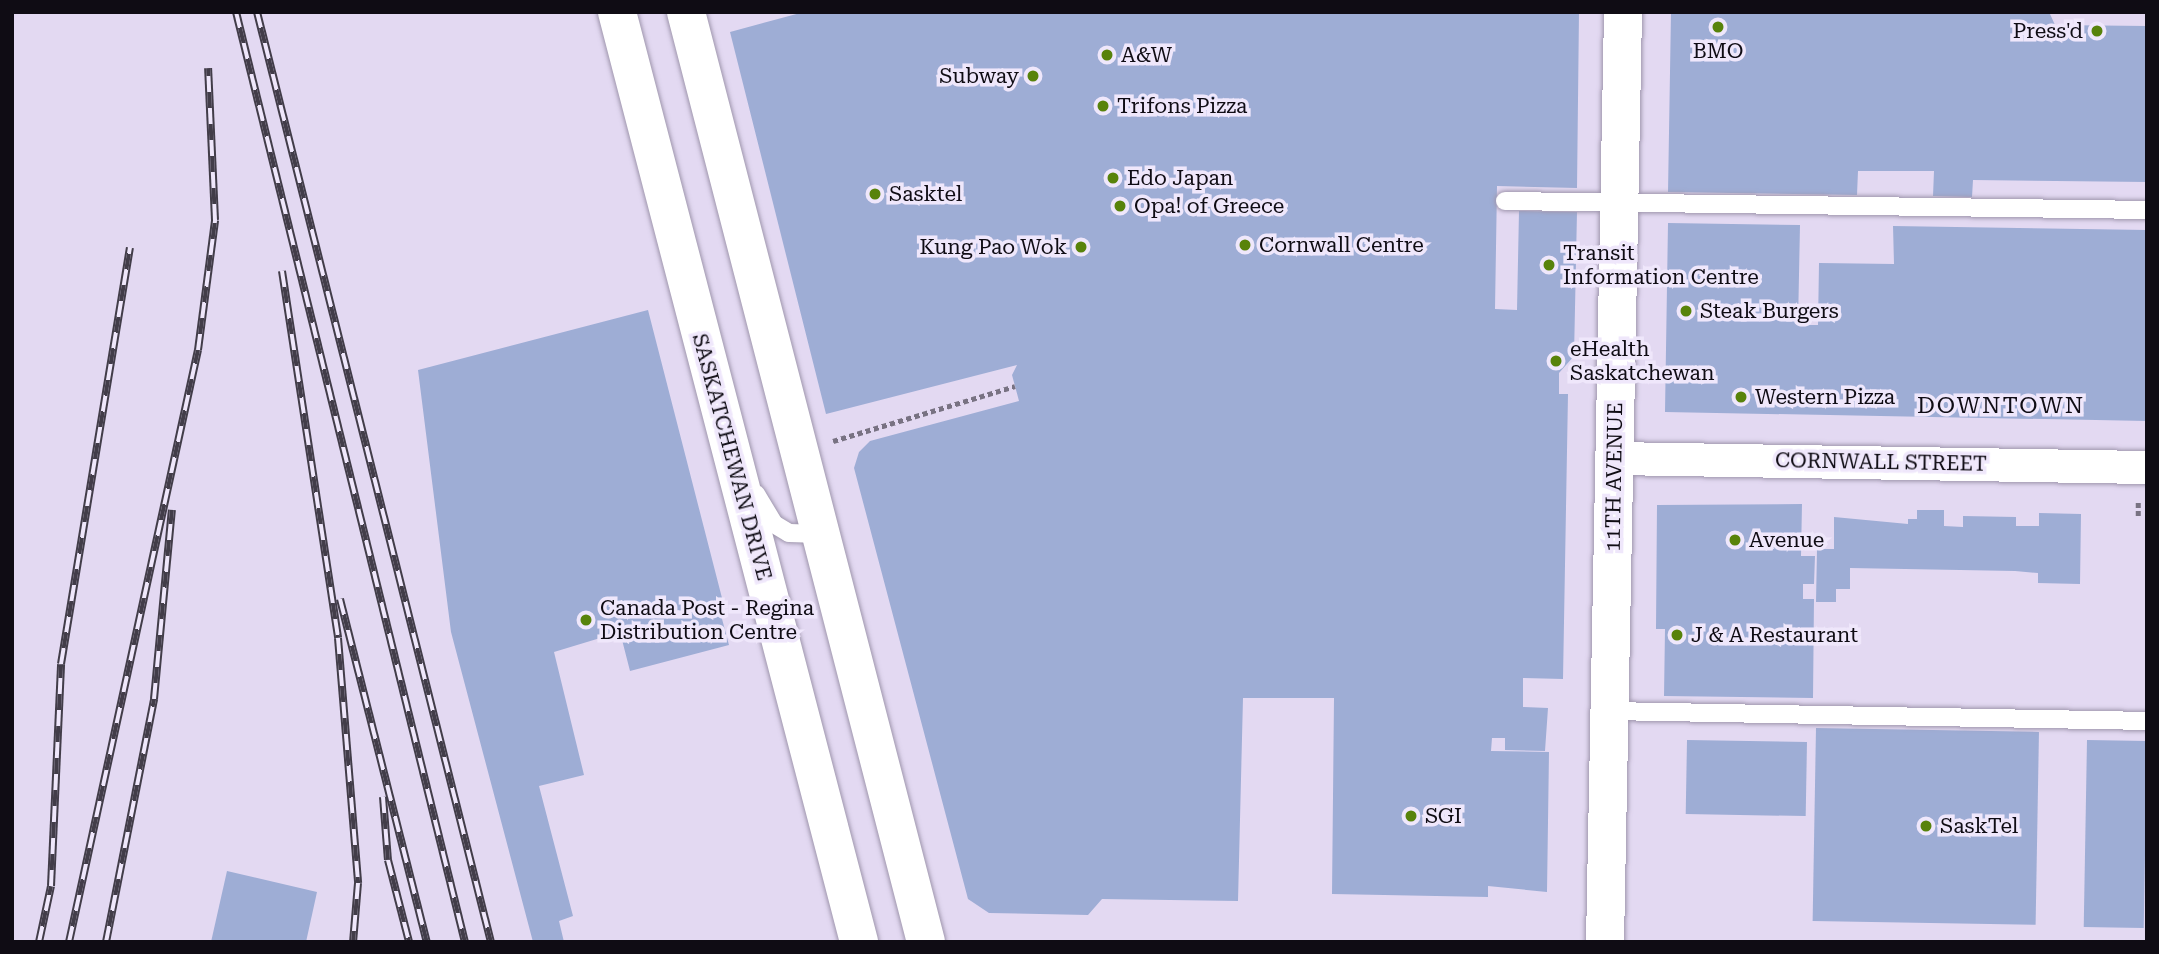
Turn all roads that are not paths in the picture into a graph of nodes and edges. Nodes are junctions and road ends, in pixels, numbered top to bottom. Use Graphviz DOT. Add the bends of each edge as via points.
graph roads {
  1 [pos="617,12"];
  2 [pos="686,12"];
  3 [pos="1623,12"];
  4 [pos="1505,201"];
  5 [pos="1619,203"];
  6 [pos="2147,210"];
  7 [pos="1614,458"];
  8 [pos="733,459"];
  9 [pos="2147,467"];
  10 [pos="820,534"];
  11 [pos="1609,711"];
  12 [pos="2147,721"];
  13 [pos="859,942"];
  14 [pos="926,942"];
  15 [pos="1605,942"];
  1 -- 8 [label="main road, SASKATCHEWAN DRIVE"];
  2 -- 10 [label="main road"];
  3 -- 5 [label="main road, 11TH AVENUE"];
  4 -- 5 [label="lane"];
  5 -- 6 [label="lane"];
  5 -- 7 [label="main road, 11TH AVENUE"];
  7 -- 9 [label="street, CORNWALL STREET"];
  7 -- 11 [label="main road, 11TH AVENUE"];
  8 -- 10 [label="lane" via="775,524 789,533"];
  8 -- 13 [label="main road, SASKATCHEWAN DRIVE"];
  10 -- 14 [label="main road"];
  11 -- 12 [label="lane"];
  11 -- 15 [label="main road, 11TH AVENUE"];
}
